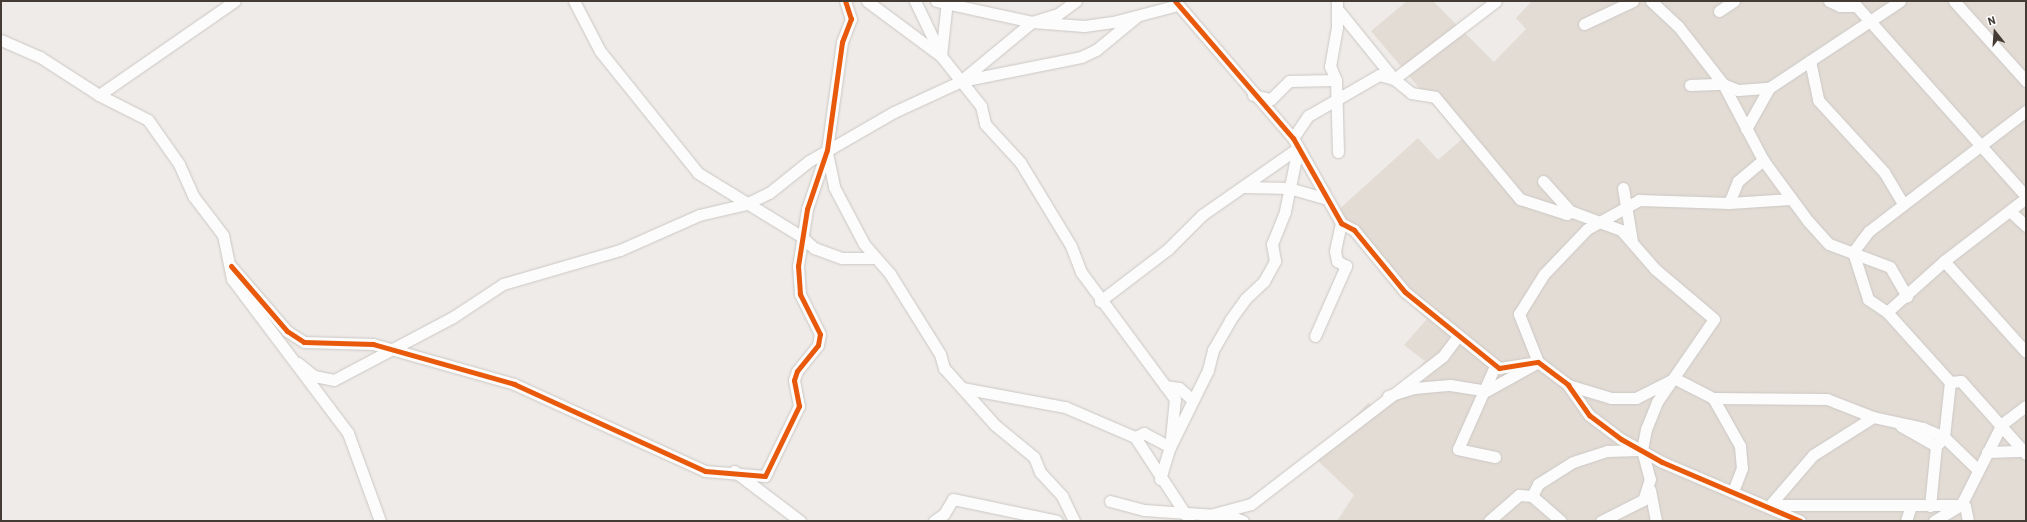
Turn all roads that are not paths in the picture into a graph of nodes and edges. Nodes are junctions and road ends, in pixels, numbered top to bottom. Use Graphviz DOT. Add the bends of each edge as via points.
graph roads {
  1 [pos="235,1"];
  2 [pos="574,1"];
  3 [pos="845,1"];
  4 [pos="868,1"];
  5 [pos="915,1"];
  6 [pos="1076,1"];
  7 [pos="1496,1"];
  8 [pos="1633,1"];
  9 [pos="1651,1"];
  10 [pos="1734,1"];
  11 [pos="1829,1"];
  12 [pos="1900,1"];
  13 [pos="1954,1"];
  14 [pos="943,2"];
  15 [pos="1177,3"];
  16 [pos="1854,4"];
  17 [pos="1338,6"];
  18 [pos="1719,11"];
  19 [pos="1136,17"];
  20 [pos="1032,22"];
  21 [pos="1874,22"];
  22 [pos="1584,24"];
  23 [pos="1,40"];
  24 [pos="941,56"];
  25 [pos="1810,61"];
  26 [pos="1394,79"];
  27 [pos="1336,80"];
  28 [pos="961,81"];
  29 [pos="2026,81"];
  30 [pos="1723,84"];
  31 [pos="1690,85"];
  32 [pos="1769,88"];
  33 [pos="99,95"];
  34 [pos="1253,95"];
  35 [pos="1337,97"];
  36 [pos="2026,111"];
  37 [pos="1746,129"];
  38 [pos="1295,143"];
  39 [pos="1979,146"];
  40 [pos="826,150"];
  41 [pos="1338,152"];
  42 [pos="1763,160"];
  43 [pos="1543,180"];
  44 [pos="1245,187"];
  45 [pos="1289,188"];
  46 [pos="2026,197"];
  47 [pos="1324,198"];
  48 [pos="1791,199"];
  49 [pos="1639,200"];
  50 [pos="1729,203"];
  51 [pos="746,204"];
  52 [pos="1903,204"];
  53 [pos="1624,208"];
  54 [pos="1570,211"];
  55 [pos="2011,212"];
  56 [pos="1600,220"];
  57 [pos="1341,223"];
  58 [pos="2026,226"];
  59 [pos="801,236"];
  60 [pos="1633,245"];
  61 [pos="1853,252"];
  62 [pos="875,258"];
  63 [pos="1944,261"];
  64 [pos="231,266"];
  65 [pos="1907,296"];
  66 [pos="1100,301"];
  67 [pos="1887,312"];
  68 [pos="1315,336"];
  69 [pos="1458,336"];
  70 [pos="393,350"];
  71 [pos="2026,352"];
  72 [pos="1538,362"];
  73 [pos="298,363"];
  74 [pos="1495,366"];
  75 [pos="1674,378"];
  76 [pos="1950,382"];
  77 [pos="1568,385"];
  78 [pos="1165,386"];
  79 [pos="962,388"];
  80 [pos="1486,391"];
  81 [pos="1388,396"];
  82 [pos="1713,398"];
  83 [pos="1193,400"];
  84 [pos="2026,406"];
  85 [pos="1873,417"];
  86 [pos="1897,424"];
  87 [pos="2002,424"];
  88 [pos="1135,436"];
  89 [pos="1944,437"];
  90 [pos="1936,446"];
  91 [pos="1170,447"];
  92 [pos="1642,450"];
  93 [pos="1987,452"];
  94 [pos="2025,453"];
  95 [pos="1495,457"];
  96 [pos="1977,469"];
  97 [pos="734,471"];
  98 [pos="1160,478"];
  99 [pos="1650,479"];
  100 [pos="1733,491"];
  101 [pos="1532,496"];
  102 [pos="1110,501"];
  103 [pos="1961,505"];
  104 [pos="1770,506"];
  105 [pos="1911,506"];
  106 [pos="1930,506"];
  107 [pos="1210,515"];
  108 [pos="1170,517"];
  109 [pos="1071,518"];
  110 [pos="1189,518"];
  111 [pos="380,521"];
  112 [pos="800,521"];
  113 [pos="934,521"];
  114 [pos="1057,521"];
  115 [pos="1243,521"];
  116 [pos="1489,521"];
  117 [pos="1562,521"];
  118 [pos="1601,521"];
  119 [pos="1656,521"];
  120 [pos="1800,521"];
  121 [pos="1906,521"];
  122 [pos="1934,521"];
  123 [pos="1968,521"];
  1 -- 33 [label="street"];
  2 -- 51 [label="street" via="600,51 698,173"];
  3 -- 40 [label="street" via="851,19 842,42"];
  4 -- 24 [label="street"];
  5 -- 24 [label="street"];
  6 -- 20 [label="street" via="1058,14"];
  7 -- 26 [label="street"];
  8 -- 22 [label="street"];
  9 -- 30 [label="street" via="1678,26"];
  10 -- 18 [label="street"];
  11 -- 16 [label="street" via="1840,6"];
  12 -- 21 [label="street"];
  13 -- 29 [label="street"];
  14 -- 20 [label="street"];
  14 -- 24 [label="street"];
  15 -- 19 [label="street"];
  15 -- 34 [label="street"];
  16 -- 21 [label="street"];
  17 -- 26 [label="street"];
  17 -- 27 [label="street" via="1330,66"];
  19 -- 20 [label="street" via="1084,26"];
  19 -- 28 [label="street" via="1096,50 1081,57"];
  20 -- 28 [label="street"];
  21 -- 25 [label="street"];
  21 -- 39 [label="street"];
  23 -- 33 [label="street" via="40,57"];
  24 -- 28 [label="street"];
  25 -- 32 [label="street"];
  25 -- 52 [label="street" via="1818,100 1884,172"];
  26 -- 35 [label="street" via="1372,77 1348,96"];
  26 -- 54 [label="street" via="1411,93 1435,97 1520,199 1567,214"];
  27 -- 34 [label="street" via="1289,82 1271,99"];
  27 -- 35 [label="street"];
  28 -- 40 [label="street"];
  28 -- 66 [label="street" via="981,106 985,124 1020,162"];
  30 -- 31 [label="street"];
  30 -- 32 [label="street" via="1738,90"];
  30 -- 37 [label="street"];
  32 -- 37 [label="street"];
  33 -- 64 [label="street" via="131,109 151,125 179,164 194,197 223,235"];
  34 -- 38 [label="street"];
  35 -- 38 [label="street" via="1308,116"];
  35 -- 41 [label="street"];
  36 -- 39 [label="street"];
  37 -- 42 [label="street"];
  38 -- 44 [label="street"];
  38 -- 45 [label="street"];
  38 -- 47 [label="street"];
  39 -- 46 [label="street"];
  39 -- 52 [label="street"];
  40 -- 51 [label="street" via="769,193"];
  40 -- 59 [label="street"];
  40 -- 62 [label="street" via="834,187 864,244"];
  42 -- 48 [label="street"];
  42 -- 50 [label="street" via="1738,181"];
  43 -- 54 [label="street"];
  44 -- 45 [label="street"];
  44 -- 66 [label="street" via="1202,215 1168,249"];
  45 -- 47 [label="street"];
  45 -- 83 [label="street" via="1272,244 1275,261 1264,281 1245,299 1230,320 1213,350 1208,370"];
  46 -- 55 [label="street"];
  47 -- 57 [label="street"];
  48 -- 50 [label="street"];
  48 -- 61 [label="street" via="1829,244"];
  49 -- 50 [label="street"];
  49 -- 53 [label="street"];
  49 -- 53 [label="street" via="1623,188"];
  51 -- 59 [label="street"];
  51 -- 70 [label="street" via="699,216 620,250 503,284"];
  52 -- 61 [label="street" via="1869,231"];
  53 -- 56 [label="street"];
  53 -- 60 [label="street"];
  54 -- 56 [label="street" via="1591,221"];
  55 -- 58 [label="street"];
  55 -- 63 [label="street"];
  56 -- 60 [label="street" via="1621,230"];
  56 -- 72 [label="street" via="1544,274 1519,314"];
  57 -- 68 [label="street" via="1335,251 1337,261 1346,266"];
  57 -- 69 [label="street" via="1354,230 1405,292 1442,319"];
  59 -- 62 [label="street" via="814,248 842,258"];
  59 -- 97 [label="street" via="800,294 820,334 818,345 797,371 794,380 799,406 765,476"];
  60 -- 75 [label="street" via="1662,276 1714,319"];
  61 -- 65 [label="street" via="1890,267"];
  61 -- 67 [label="street" via="1868,299"];
  62 -- 79 [label="street" via="940,354 944,368"];
  63 -- 65 [label="street"];
  63 -- 71 [label="street"];
  64 -- 70 [label="street" via="287,332 304,342 373,344"];
  64 -- 73 [label="street" via="232,279"];
  65 -- 67 [label="street"];
  66 -- 78 [label="street"];
  67 -- 76 [label="street"];
  69 -- 74 [label="street"];
  69 -- 81 [label="street" via="1443,356"];
  70 -- 73 [label="street" via="334,380 314,376"];
  70 -- 97 [label="street" via="514,384 705,471"];
  72 -- 74 [label="street"];
  72 -- 77 [label="street"];
  72 -- 80 [label="street"];
  73 -- 111 [label="street" via="348,433"];
  74 -- 80 [label="street"];
  75 -- 77 [label="street" via="1636,398 1611,398"];
  75 -- 82 [label="street"];
  75 -- 92 [label="street" via="1657,402"];
  76 -- 87 [label="street" via="1960,381"];
  76 -- 89 [label="street"];
  77 -- 92 [label="street" via="1588,415 1613,434"];
  78 -- 83 [label="street" via="1179,388"];
  78 -- 91 [label="street" via="1175,399"];
  79 -- 88 [label="street" via="1065,407"];
  79 -- 109 [label="street" via="1018,447 1034,457 1040,472 1062,496"];
  80 -- 81 [label="street" via="1450,385 1414,388"];
  80 -- 95 [label="street" via="1458,449"];
  81 -- 107 [label="street" via="1251,504"];
  82 -- 85 [label="street" via="1827,398"];
  82 -- 100 [label="street" via="1740,446 1742,468"];
  83 -- 91 [label="street"];
  84 -- 87 [label="street"];
  85 -- 86 [label="street"];
  85 -- 104 [label="street" via="1813,455"];
  86 -- 89 [label="street" via="1923,428"];
  86 -- 90 [label="street"];
  87 -- 93 [label="street"];
  87 -- 94 [label="street"];
  88 -- 91 [label="street" via="1144,433"];
  88 -- 98 [label="street"];
  89 -- 90 [label="street"];
  89 -- 96 [label="street"];
  90 -- 106 [label="street"];
  91 -- 98 [label="street"];
  92 -- 99 [label="street"];
  92 -- 100 [label="street"];
  92 -- 101 [label="street" via="1607,451 1573,462 1538,484"];
  93 -- 94 [label="street"];
  93 -- 96 [label="street"];
  96 -- 103 [label="street"];
  97 -- 112 [label="street"];
  98 -- 110 [label="street"];
  99 -- 118 [label="street" via="1643,500"];
  99 -- 119 [label="street" via="1649,501"];
  100 -- 104 [label="street"];
  101 -- 116 [label="street" via="1519,495"];
  101 -- 117 [label="street"];
  102 -- 108 [label="street"];
  103 -- 106 [label="street"];
  103 -- 122 [label="street"];
  103 -- 123 [label="street" via="1965,506"];
  104 -- 105 [label="street"];
  104 -- 120 [label="street"];
  105 -- 106 [label="street"];
  105 -- 121 [label="street"];
  107 -- 110 [label="street"];
  107 -- 115 [label="street"];
  108 -- 110 [label="street"];
  109 -- 114 [label="street"];
  113 -- 114 [label="street" via="944,514 953,499"];
}
